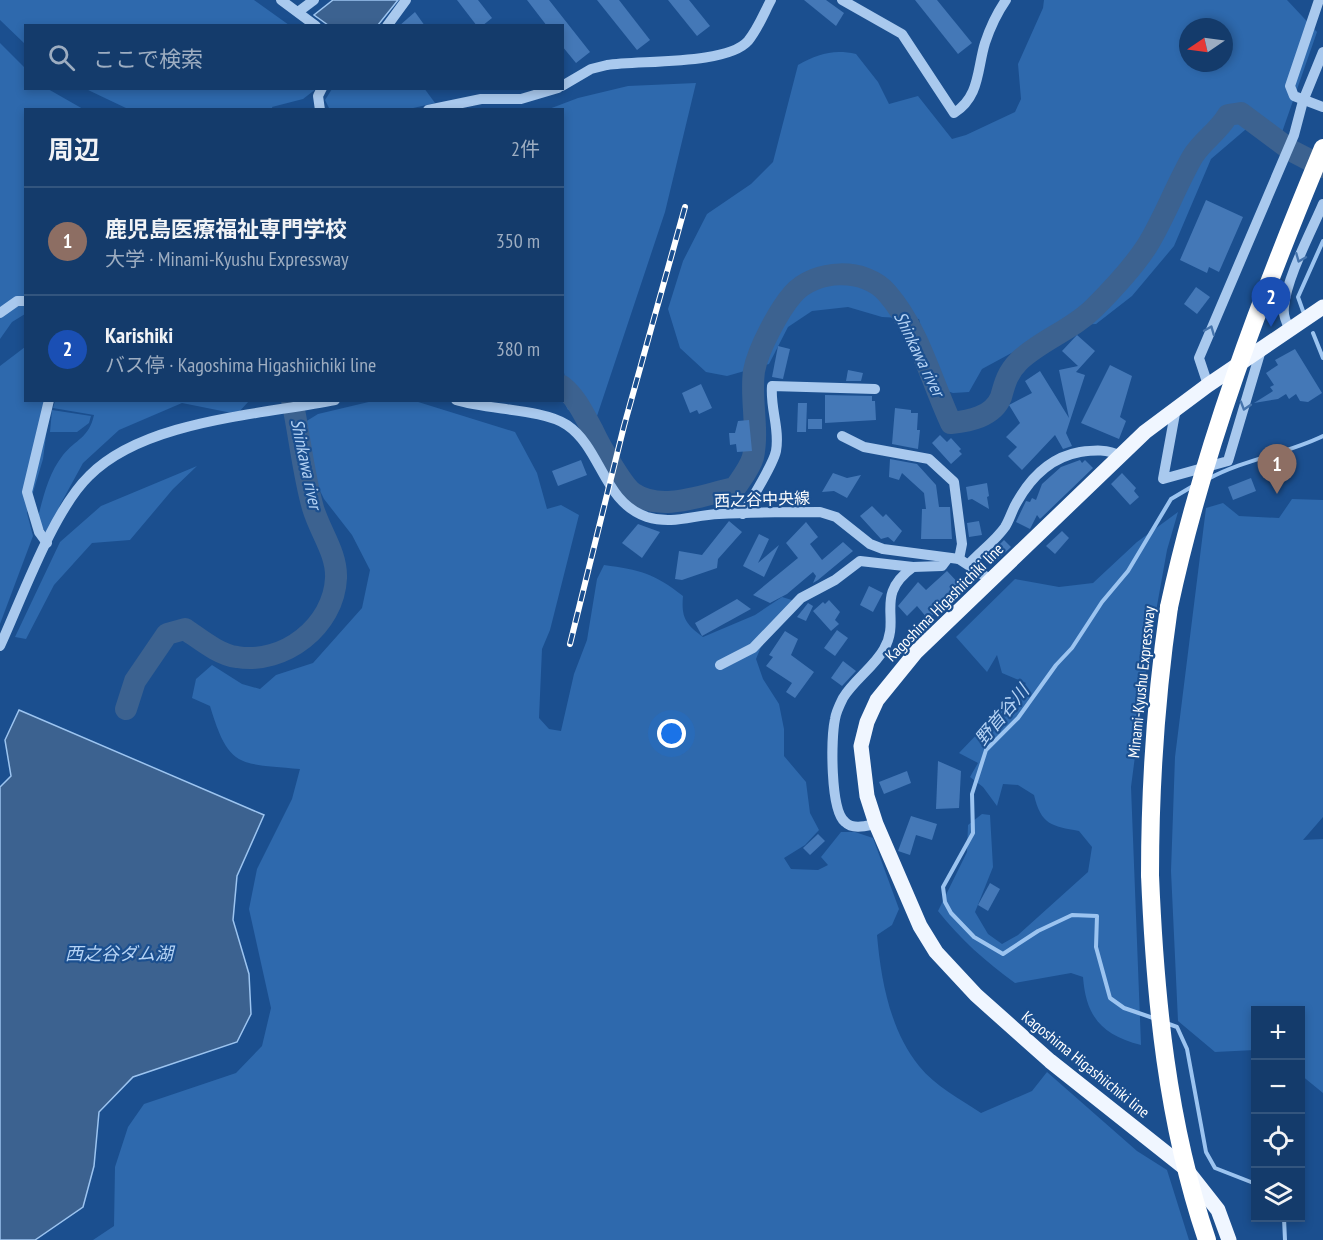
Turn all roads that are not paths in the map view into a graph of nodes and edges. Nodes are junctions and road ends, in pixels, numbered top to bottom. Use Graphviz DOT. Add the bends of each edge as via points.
graph roads {
  1 [pos="281,0"];
  2 [pos="314,0"];
  3 [pos="406,0"];
  4 [pos="771,0"];
  5 [pos="842,0"];
  6 [pos="1006,0"];
  7 [pos="1319,0"];
  8 [pos="298,12"];
  9 [pos="313,24"];
  10 [pos="388,24"];
  11 [pos="1323,52"];
  12 [pos="564,85"];
  13 [pos="321,90"];
  14 [pos="551,90"];
  15 [pos="1303,100"];
  16 [pos="1323,107"];
  17 [pos="320,108"];
  18 [pos="438,108"];
  19 [pos="1323,148"];
  20 [pos="1323,204"];
  21 [pos="24,301"];
  22 [pos="1323,307"];
  23 [pos="0,313"];
  24 [pos="1290,329"];
  25 [pos="1262,350"];
  26 [pos="1208,385"];
  27 [pos="875,389"];
  28 [pos="49,402"];
  29 [pos="326,402"];
  30 [pos="467,402"];
  31 [pos="1176,408"];
  32 [pos="842,436"];
  33 [pos="1121,456"];
  34 [pos="743,514"];
  35 [pos="47,543"];
  36 [pos="959,560"];
  37 [pos="913,567"];
  38 [pos="991,580"];
  39 [pos="0,646"];
  40 [pos="720,665"];
  41 [pos="876,824"];
  42 [pos="1232,1238"];
  43 [pos="1207,1240"];
  1 -- 8 [label="street"];
  2 -- 8 [label="street"];
  3 -- 10 [label="street"];
  4 -- 12 [label="street" via="748,41 738,50 716,57 607,65 591,69"];
  5 -- 6 [label="street" via="902,34 954,113 965,106 976,88 986,42"];
  7 -- 15 [label="street" via="1290,86 1294,96"];
  8 -- 9 [label="street"];
  11 -- 15 [label="street"];
  13 -- 17 [label="street"];
  14 -- 18 [label="street" via="521,99 481,99"];
  15 -- 16 [label="street"];
  26 -- 15 [label="street, one-way" via="1199,358 1294,135"];
  19 -- 43 [label="highway, Minami-Kyushu Expressway, bridge" via="1225,405 1197,494 1169,607 1158,682 1150,782 1157,1002 1183,1153"];
  20 -- 24 [label="street, one-way" via="1284,307"];
  21 -- 23 [label="street" via="17,301"];
  22 -- 24 [label="main road, Kagoshima Higashiichiki line"];
  24 -- 25 [label="main road, Kagoshima Higashiichiki line"];
  25 -- 26 [label="main road, Kagoshima Higashiichiki line"];
  25 -- 31 [label="street, one-way" via="1228,461 1163,479"];
  26 -- 31 [label="main road, Kagoshima Higashiichiki line"];
  27 -- 34 [label="street" via="772,386 776,453"];
  28 -- 35 [label="street" via="27,492 39,532"];
  29 -- 35 [label="street" via="195,425 117,453 88,476 69,501"];
  30 -- 34 [label="street, 西之谷中央線" via="544,416 570,426 615,495 644,516 674,521"];
  31 -- 33 [label="main road, Kagoshima Higashiichiki line"];
  32 -- 36 [label="street" via="864,447 930,459 954,482 962,544"];
  33 -- 36 [label="street" via="1110,450 1092,450 1054,461 1035,476 1004,528"];
  33 -- 38 [label="main road, Kagoshima Higashiichiki line"];
  34 -- 36 [label="street, 西之谷中央線" via="820,512 883,549"];
  35 -- 39 [label="street"];
  36 -- 37 [label="street" via="942,566"];
  36 -- 38 [label="street, 西之谷中央線"];
  37 -- 40 [label="street" via="860,561 801,598 753,648"];
  37 -- 41 [label="street" via="896,583 890,596 890,636 884,650 844,697 835,717 832,747 839,811 845,822 856,827"];
  38 -- 41 [label="main road, Kagoshima Higashiichiki line" via="916,652 877,700 861,746 867,796"];
  41 -- 42 [label="main road, Kagoshima Higashiichiki line" via="920,926 953,973 1050,1061 1185,1168 1218,1210"];
}
